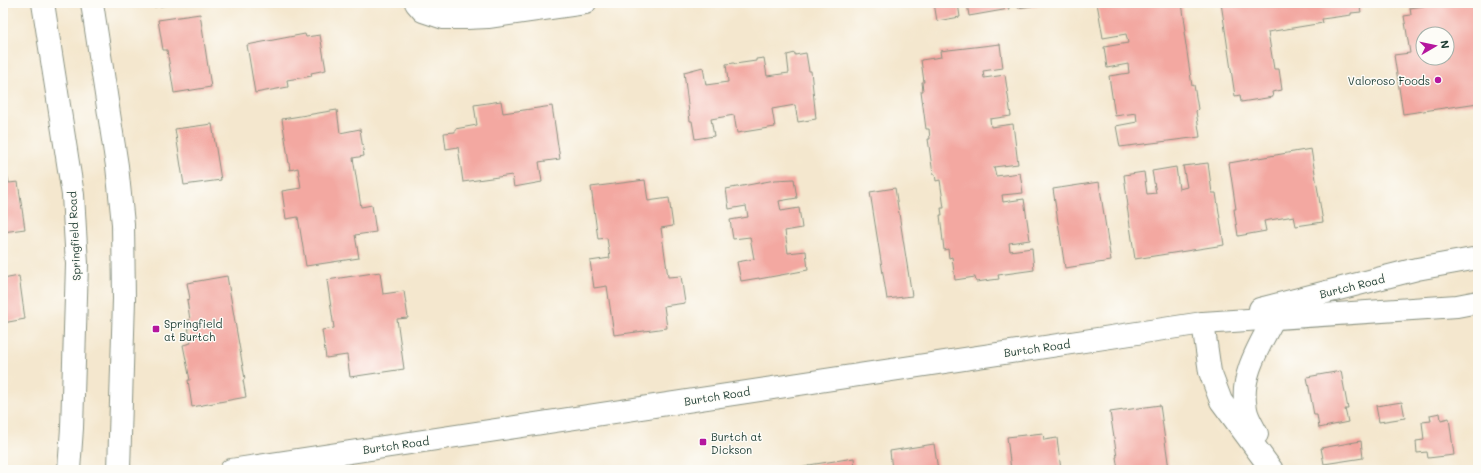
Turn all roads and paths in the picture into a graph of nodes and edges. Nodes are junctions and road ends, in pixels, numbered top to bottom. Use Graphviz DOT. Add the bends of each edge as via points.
graph roads {
  1 [pos="43,3"];
  2 [pos="92,3"];
  3 [pos="416,3"];
  4 [pos="585,3"];
  5 [pos="1478,258"];
  6 [pos="1478,302"];
  7 [pos="1274,318"];
  8 [pos="1203,323"];
  9 [pos="69,470"];
  10 [pos="119,470"];
  11 [pos="231,470"];
  12 [pos="1273,470"];
  1 -- 9 [label="main road, Springfield Road" via="73,195 77,264"];
  2 -- 10 [label="main road" via="124,224"];
  3 -- 4 [label="main road" via="423,11 444,18 466,18"];
  5 -- 8 [label="main road, Burtch Road" via="1417,269"];
  6 -- 7 [label="main road, Burtch Road" via="1457,306"];
  7 -- 8 [label="main road, Burtch Road"];
  7 -- 12 [label="main road" via="1253,360 1244,388 1246,410"];
  8 -- 11 [label="main road, Burtch Road"];
  8 -- 12 [label="main road" via="1210,372 1222,401"];
}
